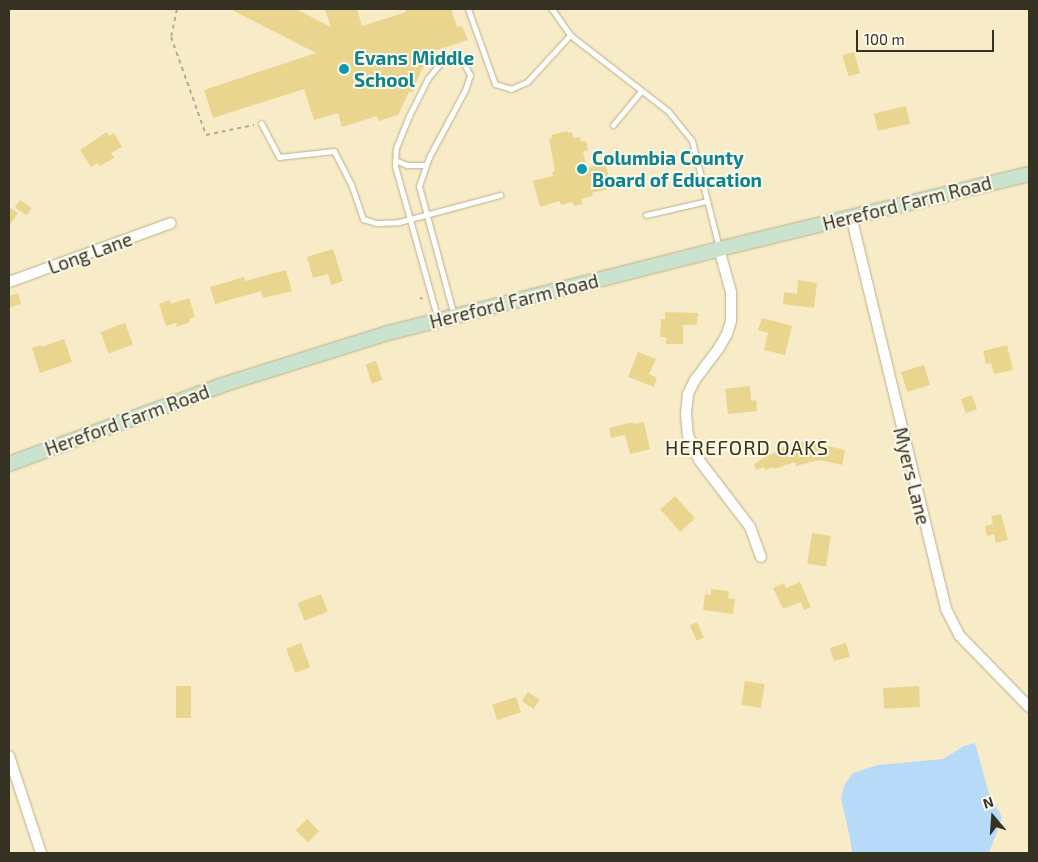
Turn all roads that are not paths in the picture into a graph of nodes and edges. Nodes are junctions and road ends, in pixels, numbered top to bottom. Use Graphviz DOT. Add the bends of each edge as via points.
graph roads {
  1 [pos="468,9"];
  2 [pos="552,9"];
  3 [pos="570,35"];
  4 [pos="641,91"];
  5 [pos="261,123"];
  6 [pos="613,125"];
  7 [pos="395,160"];
  8 [pos="426,165"];
  9 [pos="1029,174"];
  10 [pos="500,195"];
  11 [pos="707,201"];
  12 [pos="427,214"];
  13 [pos="646,215"];
  14 [pos="851,216"];
  15 [pos="411,220"];
  16 [pos="171,223"];
  17 [pos="719,249"];
  18 [pos="9,282"];
  19 [pos="454,316"];
  20 [pos="438,320"];
  21 [pos="9,464"];
  22 [pos="761,557"];
  23 [pos="1029,707"];
  24 [pos="9,756"];
  25 [pos="41,853"];
  1 -- 3 [label="lane" via="495,84 511,90 527,82"];
  2 -- 3 [label="lane"];
  3 -- 4 [label="lane"];
  4 -- 6 [label="lane"];
  4 -- 11 [label="lane" via="668,111 692,141"];
  5 -- 15 [label="lane" via="279,156 334,152 351,184 363,219 376,223"];
  7 -- 8 [label="lane" via="407,165"];
  7 -- 8 [label="lane" via="396,148 428,78 444,59 462,60 470,75 465,90"];
  7 -- 15 [label="lane"];
  8 -- 12 [label="lane" via="419,186"];
  9 -- 14 [label="street, Hereford Farm Road"];
  10 -- 12 [label="lane"];
  11 -- 13 [label="lane"];
  11 -- 17 [label="lane"];
  12 -- 15 [label="lane"];
  12 -- 19 [label="lane"];
  14 -- 17 [label="street, Hereford Farm Road"];
  14 -- 23 [label="street, Myers Lane" via="946,609 960,636"];
  15 -- 20 [label="lane"];
  16 -- 18 [label="street, Long Lane"];
  17 -- 19 [label="street, Hereford Farm Road"];
  17 -- 22 [label="street" via="731,292 731,321 719,348 688,394 688,435 699,460 750,527"];
  19 -- 20 [label="street, Hereford Farm Road"];
  20 -- 21 [label="street, Hereford Farm Road" via="222,385"];
  24 -- 25 [label="street"];
}
